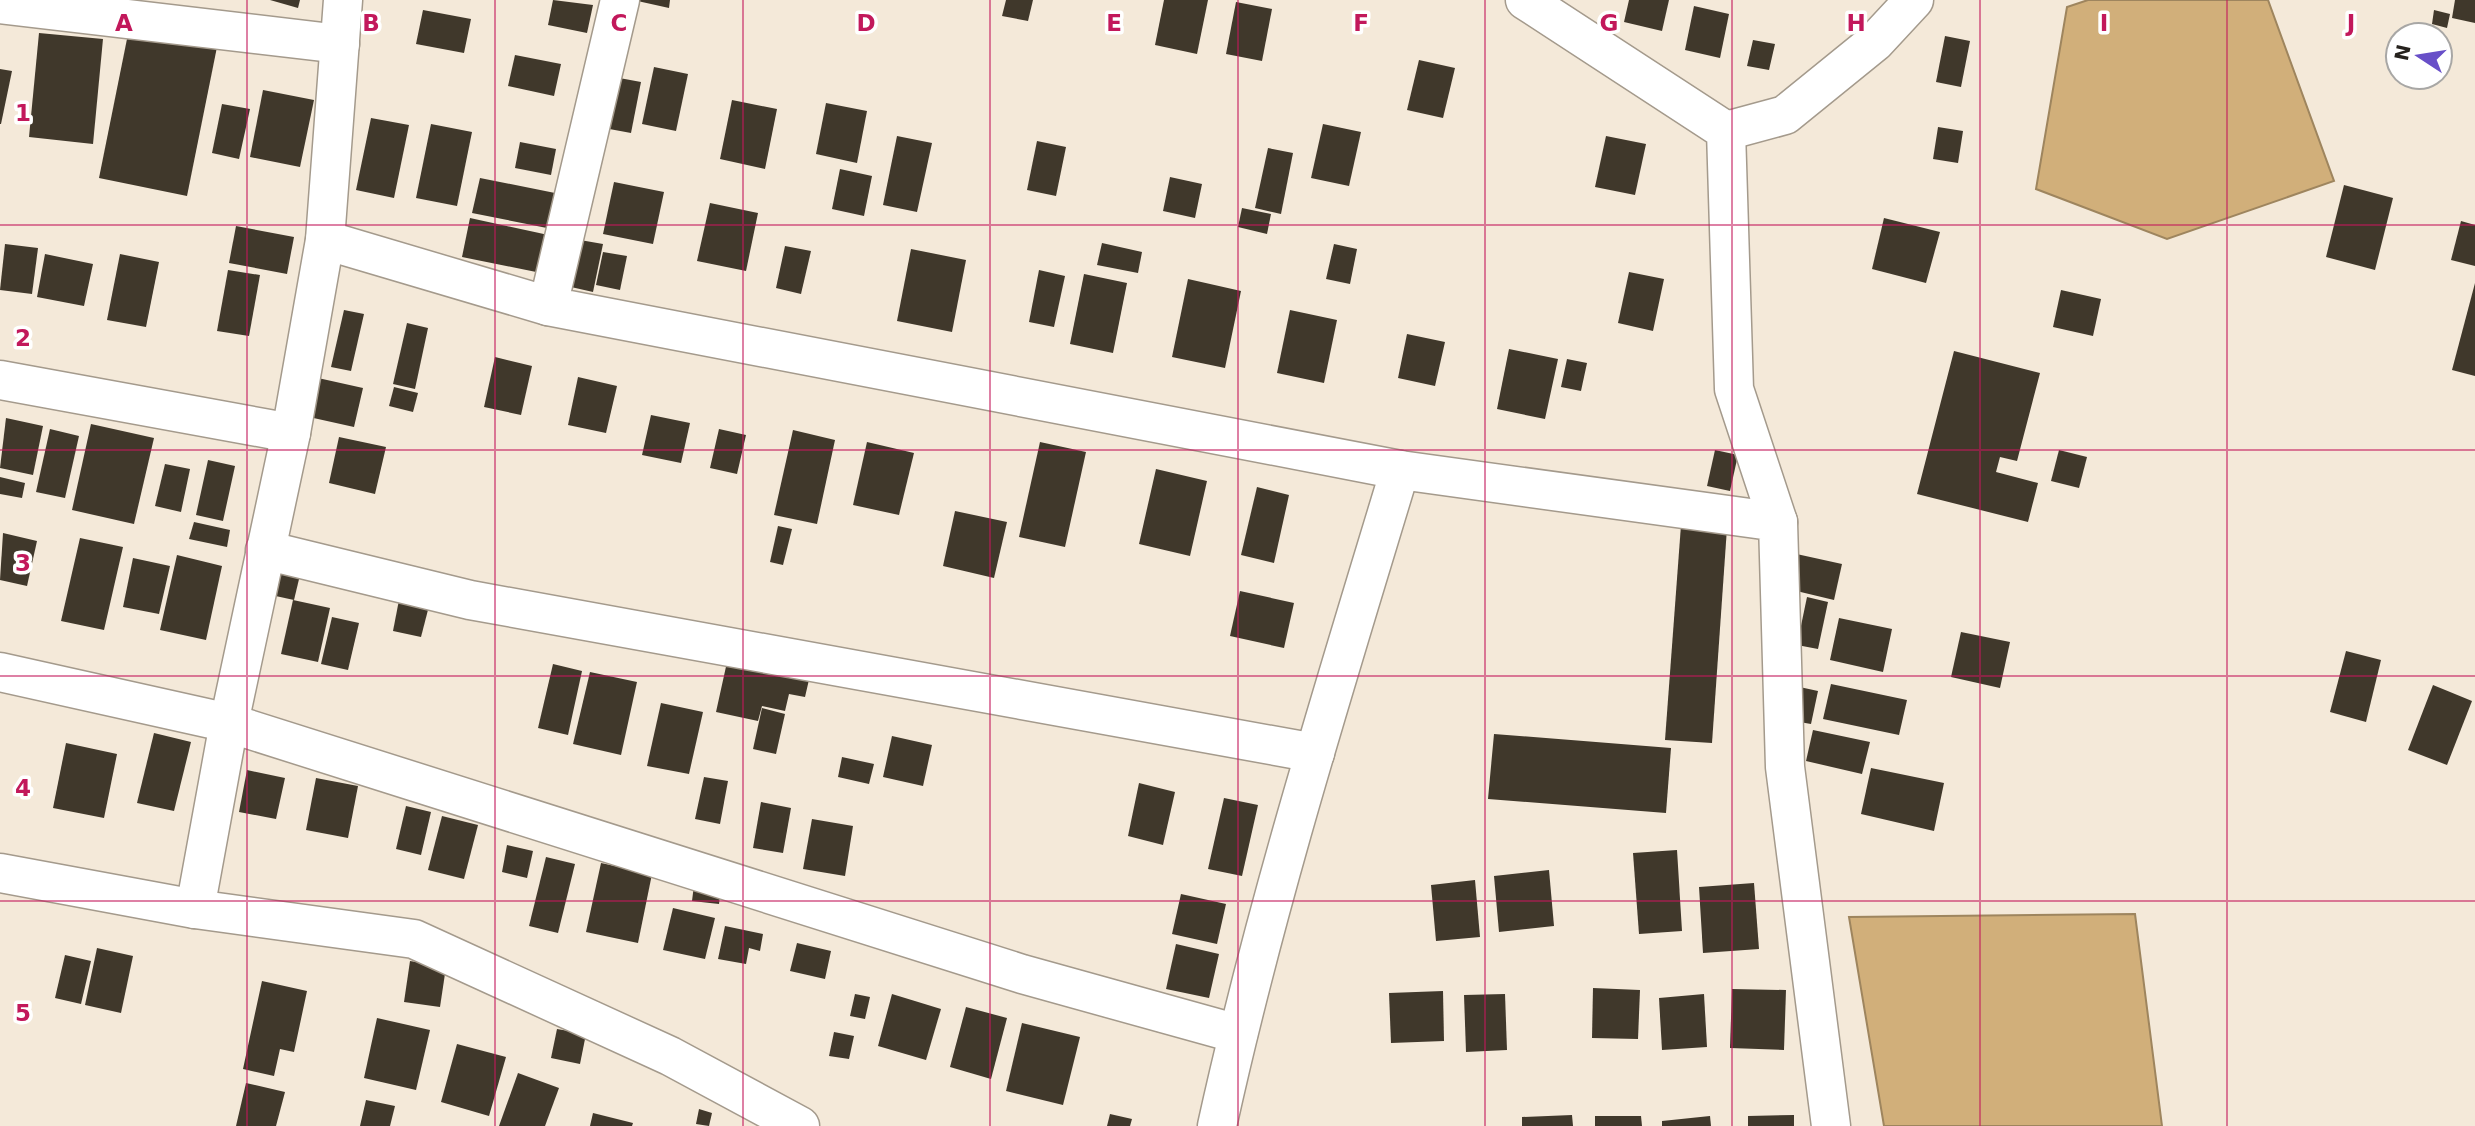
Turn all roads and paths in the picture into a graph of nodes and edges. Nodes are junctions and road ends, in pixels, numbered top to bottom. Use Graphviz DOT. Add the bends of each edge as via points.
graph roads {
  1 [pos="343,0"];
  2 [pos="620,0"];
  3 [pos="1525,0"];
  4 [pos="1914,0"];
  5 [pos="0,4"];
  6 [pos="340,44"];
  7 [pos="1726,131"];
  8 [pos="325,240"];
  9 [pos="548,306"];
  10 [pos="0,380"];
  11 [pos="291,433"];
  12 [pos="1400,470"];
  13 [pos="1778,522"];
  14 [pos="265,550"];
  15 [pos="0,671"];
  16 [pos="229,723"];
  17 [pos="1315,753"];
  18 [pos="0,873"];
  19 [pos="195,909"];
  20 [pos="1237,1034"];
  21 [pos="800,1126"];
  22 [pos="1217,1126"];
  23 [pos="1831,1126"];
  1 -- 6 [label="street"];
  2 -- 9 [label="street"];
  3 -- 7 [label="street"];
  4 -- 7 [label="street" via="1875,42 1784,114"];
  5 -- 6 [label="street"];
  6 -- 8 [label="street"];
  7 -- 13 [label="street" via="1734,389"];
  8 -- 9 [label="street"];
  8 -- 11 [label="street"];
  9 -- 12 [label="street"];
  10 -- 11 [label="street"];
  11 -- 14 [label="street"];
  12 -- 13 [label="street"];
  12 -- 17 [label="street"];
  13 -- 23 [label="street" via="1784,767"];
  14 -- 16 [label="street"];
  14 -- 17 [label="street" via="470,600"];
  15 -- 16 [label="street"];
  16 -- 19 [label="street"];
  16 -- 20 [label="street" via="1022,974"];
  17 -- 20 [label="street"];
  18 -- 19 [label="street"];
  19 -- 21 [label="street" via="414,939 670,1056"];
  20 -- 22 [label="street"];
}
